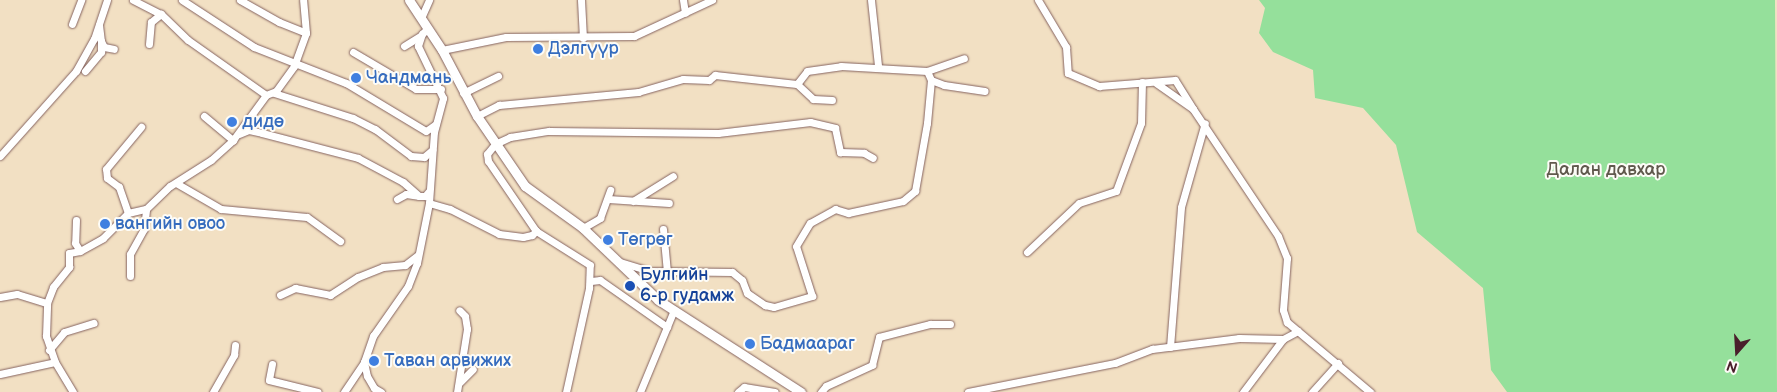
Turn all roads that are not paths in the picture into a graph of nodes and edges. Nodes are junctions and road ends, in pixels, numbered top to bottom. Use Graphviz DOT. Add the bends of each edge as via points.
graph roads {
  1 [pos="81,0"];
  2 [pos="107,0"];
  3 [pos="132,0"];
  4 [pos="182,0"];
  5 [pos="240,0"];
  6 [pos="303,0"];
  7 [pos="409,0"];
  8 [pos="429,0"];
  9 [pos="581,0"];
  10 [pos="683,0"];
  11 [pos="712,0"];
  12 [pos="871,0"];
  13 [pos="1038,0"];
  14 [pos="161,14"];
  15 [pos="686,14"];
  16 [pos="421,18"];
  17 [pos="99,23"];
  18 [pos="72,24"];
  19 [pos="425,31"];
  20 [pos="306,33"];
  21 [pos="583,38"];
  22 [pos="101,41"];
  23 [pos="149,44"];
  24 [pos="404,46"];
  25 [pos="114,49"];
  26 [pos="442,50"];
  27 [pos="353,52"];
  28 [pos="964,58"];
  29 [pos="294,66"];
  30 [pos="878,66"];
  31 [pos="85,71"];
  32 [pos="927,71"];
  33 [pos="498,76"];
  34 [pos="931,80"];
  35 [pos="1142,82"];
  36 [pos="1156,83"];
  37 [pos="797,84"];
  38 [pos="440,89"];
  39 [pos="986,91"];
  40 [pos="463,93"];
  41 [pos="270,94"];
  42 [pos="832,100"];
  43 [pos="1194,109"];
  44 [pos="204,116"];
  45 [pos="477,116"];
  46 [pos="1205,123"];
  47 [pos="436,124"];
  48 [pos="141,127"];
  49 [pos="235,138"];
  50 [pos="495,144"];
  51 [pos="432,150"];
  52 [pos="2,151"];
  53 [pos="873,158"];
  54 [pos="673,176"];
  55 [pos="176,183"];
  56 [pos="429,190"];
  57 [pos="610,190"];
  58 [pos="419,196"];
  59 [pos="398,199"];
  60 [pos="608,199"];
  61 [pos="632,201"];
  62 [pos="428,203"];
  63 [pos="669,203"];
  64 [pos="146,209"];
  65 [pos="128,212"];
  66 [pos="76,220"];
  67 [pos="582,228"];
  68 [pos="662,229"];
  69 [pos="536,231"];
  70 [pos="340,241"];
  71 [pos="80,251"];
  72 [pos="1027,252"];
  73 [pos="418,254"];
  74 [pos="615,261"];
  75 [pos="667,272"];
  76 [pos="130,276"];
  77 [pos="590,281"];
  78 [pos="280,295"];
  79 [pos="0,297"];
  80 [pos="47,303"];
  81 [pos="459,310"];
  82 [pos="674,310"];
  83 [pos="94,323"];
  84 [pos="950,324"];
  85 [pos="667,327"];
  86 [pos="1298,331"];
  87 [pos="1282,339"];
  88 [pos="235,345"];
  89 [pos="1170,347"];
  90 [pos="49,350"];
  91 [pos="54,362"];
  92 [pos="364,362"];
  93 [pos="1338,363"];
  94 [pos="272,364"];
  95 [pos="473,369"];
  96 [pos="0,374"];
  97 [pos="459,384"];
  98 [pos="73,392"];
  99 [pos="213,392"];
  100 [pos="318,392"];
  101 [pos="344,392"];
  102 [pos="381,392"];
  103 [pos="457,392"];
  104 [pos="566,392"];
  105 [pos="640,392"];
  106 [pos="738,392"];
  107 [pos="775,392"];
  108 [pos="802,392"];
  109 [pos="820,392"];
  110 [pos="968,392"];
  111 [pos="1243,392"];
  112 [pos="1312,392"];
  113 [pos="1370,392"];
  1 -- 18 [label="street"];
  2 -- 17 [label="street"];
  3 -- 14 [label="street"];
  4 -- 29 [label="street" via="254,47"];
  5 -- 20 [label="street"];
  6 -- 20 [label="street"];
  7 -- 16 [label="main road"];
  8 -- 16 [label="street"];
  9 -- 21 [label="street"];
  10 -- 15 [label="street"];
  11 -- 15 [label="street"];
  12 -- 30 [label="street"];
  13 -- 35 [label="street" via="1066,47 1068,73 1099,86"];
  14 -- 23 [label="street" via="151,22"];
  14 -- 41 [label="street" via="188,40"];
  15 -- 21 [label="street" via="634,36"];
  16 -- 19 [label="main road"];
  17 -- 22 [label="street"];
  17 -- 52 [label="street" via="89,50 76,71"];
  19 -- 24 [label="street"];
  19 -- 26 [label="main road"];
  19 -- 38 [label="street" via="418,46"];
  20 -- 29 [label="street"];
  21 -- 26 [label="street" via="506,37"];
  22 -- 25 [label="street" via="104,47"];
  22 -- 31 [label="street" via="101,52"];
  26 -- 40 [label="main road"];
  27 -- 38 [label="street" via="416,89"];
  28 -- 32 [label="street"];
  29 -- 41 [label="street"];
  29 -- 47 [label="street" via="300,64 353,86 426,131"];
  30 -- 32 [label="street"];
  30 -- 37 [label="street" via="841,66 807,71"];
  32 -- 34 [label="street"];
  33 -- 40 [label="street"];
  34 -- 39 [label="street"];
  34 -- 75 [label="street" via="915,191 903,201 848,213 835,209 810,223 796,246 812,296 789,304 766,305 747,293 742,280 732,272"];
  35 -- 36 [label="street"];
  35 -- 72 [label="street" via="1141,123 1116,191 1079,203"];
  36 -- 43 [label="street"];
  36 -- 43 [label="street" via="1175,80"];
  37 -- 42 [label="street" via="813,99"];
  37 -- 45 [label="street" via="715,75 709,80 683,79 638,92 499,105"];
  38 -- 47 [label="street" via="443,98"];
  40 -- 45 [label="main road"];
  41 -- 49 [label="street"];
  41 -- 51 [label="street" via="352,118 375,129 411,156 424,157"];
  43 -- 46 [label="street"];
  44 -- 49 [label="street"];
  45 -- 50 [label="main road"];
  46 -- 86 [label="street" via="1217,147 1278,236 1287,258 1283,310 1287,322"];
  46 -- 89 [label="street" via="1181,207"];
  47 -- 51 [label="street"];
  48 -- 65 [label="street" via="106,169 107,178 119,187"];
  49 -- 55 [label="street" via="211,160"];
  49 -- 58 [label="street" via="249,130 358,158 403,182"];
  50 -- 53 [label="street" via="510,137 549,131 718,132 810,122 835,128 840,152 864,153"];
  50 -- 67 [label="main road" via="525,186"];
  50 -- 69 [label="street" via="487,154 488,162"];
  51 -- 56 [label="street"];
  54 -- 61 [label="street"];
  55 -- 64 [label="street"];
  55 -- 70 [label="street" via="221,209 307,217"];
  56 -- 58 [label="street" via="425,196"];
  56 -- 62 [label="street"];
  57 -- 60 [label="street"];
  58 -- 59 [label="street" via="406,194"];
  60 -- 61 [label="street"];
  60 -- 67 [label="street" via="600,218"];
  61 -- 63 [label="street"];
  62 -- 69 [label="street" via="450,209 499,234 523,237"];
  62 -- 73 [label="street"];
  64 -- 65 [label="street"];
  64 -- 76 [label="street" via="144,228 130,254"];
  65 -- 71 [label="street" via="103,238"];
  66 -- 71 [label="street" via="75,243"];
  67 -- 74 [label="main road"];
  68 -- 75 [label="street"];
  69 -- 77 [label="street" via="590,264"];
  71 -- 80 [label="street" via="69,254 69,267 54,286"];
  73 -- 78 [label="street" via="405,265 383,267 358,277 330,295 295,288"];
  73 -- 92 [label="street" via="408,286 374,336"];
  74 -- 75 [label="street" via="649,271"];
  74 -- 82 [label="main road" via="640,286"];
  77 -- 85 [label="street" via="600,280"];
  77 -- 104 [label="street"];
  79 -- 80 [label="street" via="16,294"];
  80 -- 90 [label="street"];
  81 -- 97 [label="street" via="465,316 467,330"];
  82 -- 85 [label="street"];
  82 -- 108 [label="main road"];
  83 -- 90 [label="street" via="64,332"];
  84 -- 109 [label="street" via="930,324 879,337 872,365 826,386"];
  85 -- 105 [label="street"];
  86 -- 87 [label="street"];
  86 -- 93 [label="street"];
  87 -- 89 [label="street" via="1239,338"];
  87 -- 111 [label="street"];
  88 -- 99 [label="street" via="234,355"];
  89 -- 110 [label="street" via="1140,351 1115,363"];
  90 -- 91 [label="street"];
  91 -- 96 [label="street"];
  91 -- 98 [label="street"];
  92 -- 101 [label="street"];
  92 -- 102 [label="street" via="367,376 374,388"];
  93 -- 112 [label="street"];
  93 -- 113 [label="street"];
  94 -- 100 [label="street" via="269,380"];
  95 -- 97 [label="street"];
  97 -- 103 [label="street"];
  106 -- 107 [label="street" via="744,386"];
}
